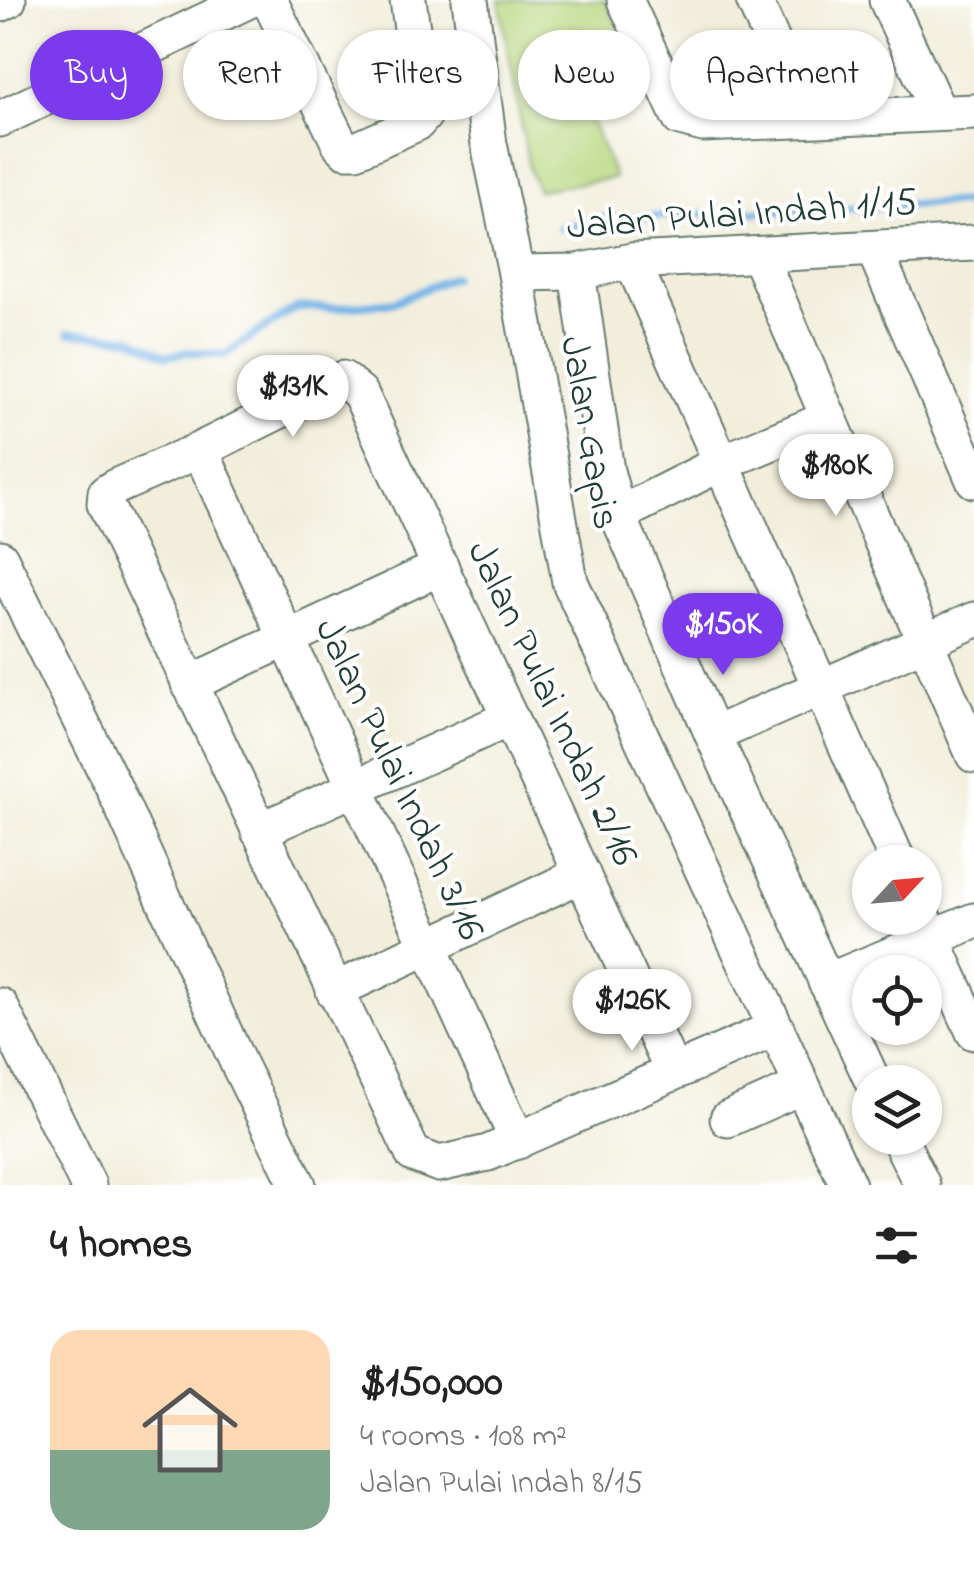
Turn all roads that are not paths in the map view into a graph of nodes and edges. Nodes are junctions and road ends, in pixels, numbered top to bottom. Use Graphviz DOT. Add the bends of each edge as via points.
graph roads {
  1 [pos="8,0"];
  2 [pos="247,0"];
  3 [pos="269,0"];
  4 [pos="408,0"];
  5 [pos="470,0"];
  6 [pos="624,0"];
  7 [pos="754,0"];
  8 [pos="888,0"];
  9 [pos="0,4"];
  10 [pos="767,30"];
  11 [pos="670,98"];
  12 [pos="956,112"];
  13 [pos="894,114"];
  14 [pos="0,119"];
  15 [pos="688,120"];
  16 [pos="772,120"];
  17 [pos="974,243"];
  18 [pos="874,248"];
  19 [pos="759,256"];
  20 [pos="632,262"];
  21 [pos="577,272"];
  22 [pos="516,273"];
  23 [pos="828,419"];
  24 [pos="202,452"];
  25 [pos="721,463"];
  26 [pos="974,480"];
  27 [pos="618,514"];
  28 [pos="0,558"];
  29 [pos="441,568"];
  30 [pos="974,620"];
  31 [pos="286,639"];
  32 [pos="924,642"];
  33 [pos="189,684"];
  34 [pos="822,686"];
  35 [pos="510,718"];
  36 [pos="713,736"];
  37 [pos="974,755"];
  38 [pos="355,787"];
  39 [pos="259,831"];
  40 [pos="891,845"];
  41 [pos="582,874"];
  42 [pos="974,921"];
  43 [pos="942,926"];
  44 [pos="914,935"];
  45 [pos="930,935"];
  46 [pos="428,946"];
  47 [pos="826,982"];
  48 [pos="334,991"];
  49 [pos="0,1006"];
  50 [pos="776,1028"];
  51 [pos="974,1032"];
  52 [pos="865,1065"];
  53 [pos="673,1072"];
  54 [pos="802,1086"];
  55 [pos="728,1119"];
  56 [pos="518,1141"];
  57 [pos="908,1155"];
  58 [pos="88,1185"];
  59 [pos="298,1185"];
  60 [pos="848,1185"];
  61 [pos="922,1185"];
  1 -- 9 [label="street"];
  2 -- 14 [label="street"];
  3 -- 4 [label="street" via="346,150 424,115"];
  5 -- 22 [label="street, Jalan Gapis" via="488,144"];
  6 -- 11 [label="street"];
  7 -- 10 [label="street"];
  8 -- 12 [label="street"];
  12 -- 13 [label="street"];
  15 -- 16 [label="street"];
  17 -- 18 [label="street, Jalan Pulai Indah 1/15"];
  18 -- 19 [label="street, Jalan Pulai Indah 1/15"];
  18 -- 26 [label="street"];
  19 -- 20 [label="street, Jalan Pulai Indah 1/15"];
  19 -- 23 [label="street"];
  20 -- 21 [label="street, Jalan Pulai Indah 1/15"];
  20 -- 25 [label="street"];
  21 -- 22 [label="street, Jalan Pulai Indah 1/15"];
  21 -- 27 [label="street"];
  22 -- 50 [label="street, Jalan Gapis" via="570,582"];
  23 -- 25 [label="street"];
  23 -- 32 [label="street"];
  24 -- 29 [label="street, Jalan Pulai Indah 2/16" via="343,379 360,393"];
  24 -- 31 [label="street, Jalan Pulai Indah 3/16"];
  24 -- 33 [label="street" via="106,493"];
  25 -- 27 [label="street"];
  25 -- 34 [label="street"];
  27 -- 36 [label="street"];
  28 -- 59 [label="street"];
  29 -- 31 [label="street"];
  29 -- 35 [label="street, Jalan Pulai Indah 2/16"];
  30 -- 32 [label="street"];
  31 -- 33 [label="street"];
  31 -- 38 [label="street, Jalan Pulai Indah 3/16"];
  32 -- 34 [label="street"];
  32 -- 37 [label="street"];
  33 -- 39 [label="street"];
  34 -- 36 [label="street"];
  34 -- 40 [label="street"];
  35 -- 38 [label="street"];
  35 -- 41 [label="street, Jalan Pulai Indah 2/16"];
  36 -- 47 [label="street"];
  38 -- 39 [label="street"];
  38 -- 46 [label="street, Jalan Pulai Indah 3/16"];
  39 -- 48 [label="street"];
  41 -- 46 [label="street"];
  41 -- 53 [label="street, Jalan Pulai Indah 2/16"];
  42 -- 43 [label="street"];
  44 -- 47 [label="street"];
  45 -- 51 [label="street"];
  46 -- 48 [label="street"];
  46 -- 56 [label="street, Jalan Pulai Indah 3/16"];
  47 -- 52 [label="street"];
  48 -- 56 [label="street" via="413,1154 439,1164"];
  49 -- 58 [label="street"];
  50 -- 53 [label="street"];
  50 -- 54 [label="street, Jalan Gapis"];
  53 -- 56 [label="street"];
  54 -- 55 [label="street"];
  54 -- 60 [label="street, Jalan Gapis"];
  57 -- 61 [label="street"];
}
